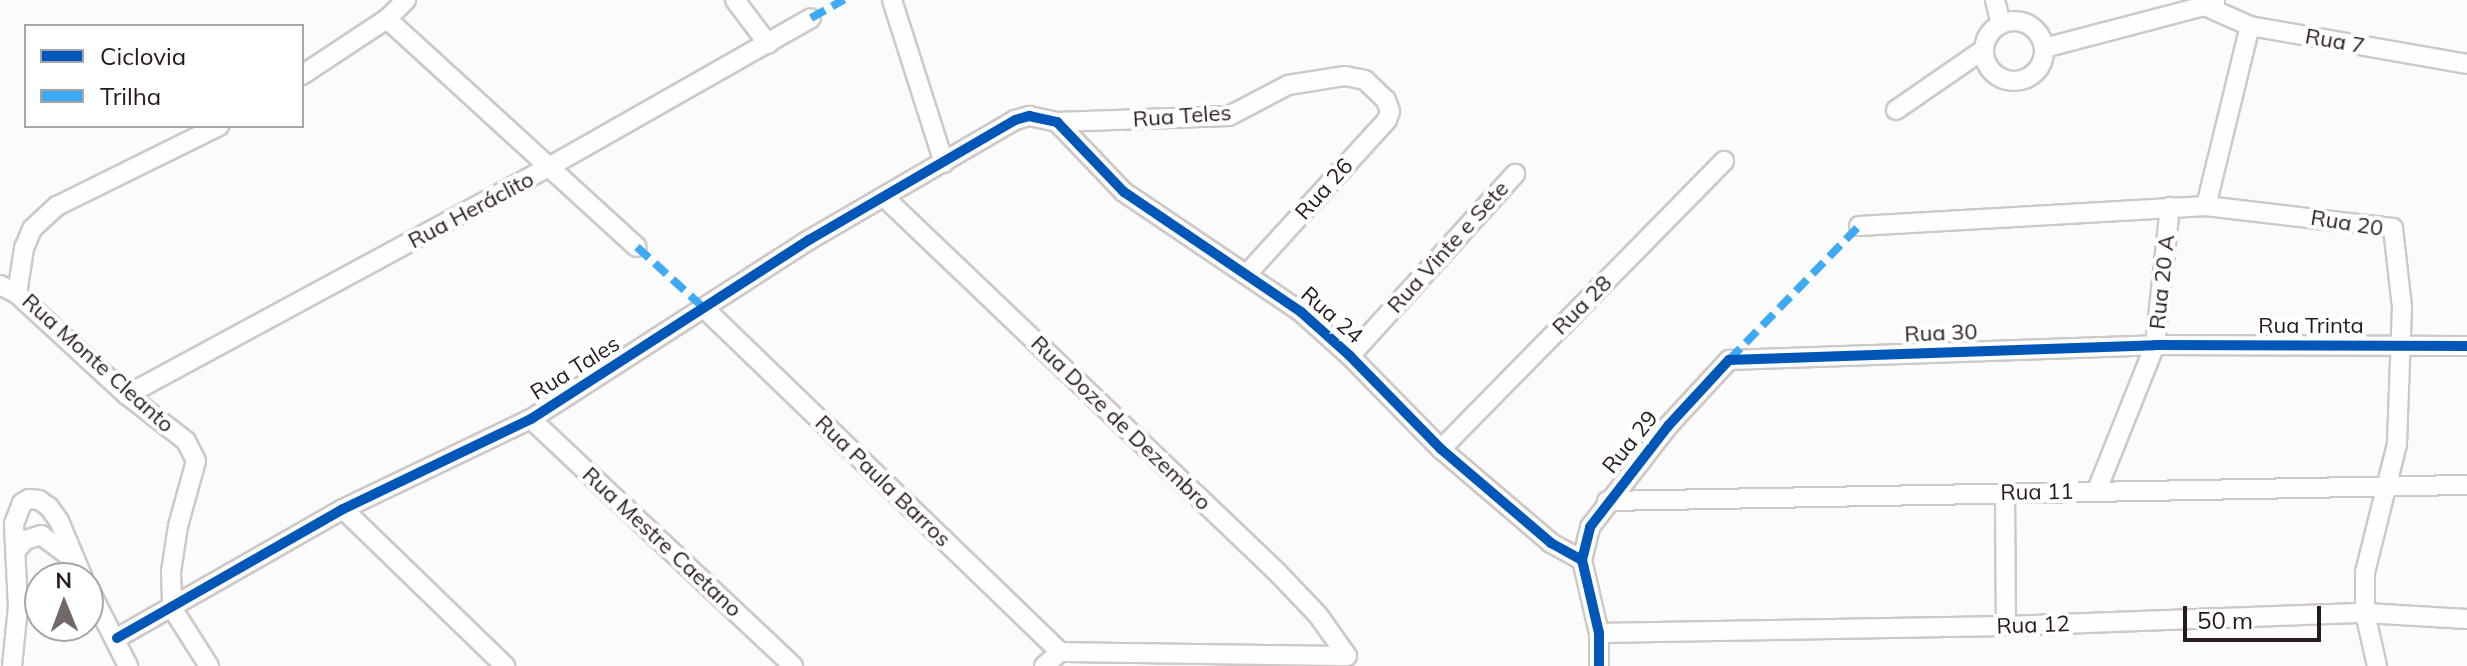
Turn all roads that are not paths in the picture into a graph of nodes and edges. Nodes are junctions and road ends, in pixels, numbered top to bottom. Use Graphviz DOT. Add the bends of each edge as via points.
graph roads {
  1 [pos="406,0"];
  2 [pos="735,0"];
  3 [pos="892,0"];
  4 [pos="1995,0"];
  5 [pos="2212,2"];
  6 [pos="811,18"];
  7 [pos="387,19"];
  8 [pos="2001,24"];
  9 [pos="2250,26"];
  10 [pos="768,44"];
  11 [pos="2044,48"];
  12 [pos="1983,50"];
  13 [pos="2467,64"];
  14 [pos="304,74"];
  15 [pos="1386,100"];
  16 [pos="1896,110"];
  17 [pos="1050,119"];
  18 [pos="215,128"];
  19 [pos="1724,161"];
  20 [pos="944,163"];
  21 [pos="549,167"];
  22 [pos="1515,174"];
  23 [pos="884,197"];
  24 [pos="2206,206"];
  25 [pos="2170,207"];
  26 [pos="1859,226"];
  27 [pos="637,247"];
  28 [pos="1247,274"];
  29 [pos="0,285"];
  30 [pos="17,294"];
  31 [pos="705,309"];
  32 [pos="2155,345"];
  33 [pos="2401,346"];
  34 [pos="2467,346"];
  35 [pos="1350,356"];
  36 [pos="1729,360"];
  37 [pos="127,395"];
  38 [pos="531,419"];
  39 [pos="1441,449"];
  40 [pos="2388,485"];
  41 [pos="2467,485"];
  42 [pos="2097,490"];
  43 [pos="2005,492"];
  44 [pos="1607,501"];
  45 [pos="343,509"];
  46 [pos="16,551"];
  47 [pos="72,559"];
  48 [pos="1582,560"];
  49 [pos="74,562"];
  50 [pos="172,608"];
  51 [pos="2365,613"];
  52 [pos="104,615"];
  53 [pos="2467,619"];
  54 [pos="2006,626"];
  55 [pos="1599,633"];
  56 [pos="117,638"];
  57 [pos="1060,652"];
  58 [pos="1344,661"];
  59 [pos="12,666"];
  60 [pos="128,666"];
  61 [pos="209,666"];
  62 [pos="505,666"];
  63 [pos="793,666"];
  64 [pos="1044,666"];
  65 [pos="1599,666"];
  66 [pos="2377,666"];
  1 -- 7 [label="street"];
  2 -- 10 [label="street"];
  3 -- 20 [label="street"];
  4 -- 8 [label="street"];
  5 -- 9 [label="street, Rua 7"];
  5 -- 11 [label="street"];
  6 -- 10 [label="street, Rua Heráclito"];
  7 -- 14 [label="street"];
  7 -- 21 [label="street"];
  8 -- 11 [label="street" via="2029,25"];
  8 -- 12 [label="street" via="1988,35"];
  9 -- 13 [label="street, Rua 7"];
  9 -- 24 [label="street"];
  10 -- 21 [label="street, Rua Heráclito"];
  11 -- 12 [label="street" via="2031,77 2015,82 1999,78 1987,66"];
  12 -- 16 [label="street"];
  15 -- 17 [label="street, Rua Teles" via="1365,80 1345,76 1288,85 1229,116"];
  15 -- 28 [label="street, Rua 26" via="1387,120"];
  17 -- 20 [label="street, Rua Tales" via="1015,120"];
  17 -- 28 [label="street, Rua 24" via="1124,192"];
  18 -- 30 [label="street, Rua Monte Cleanto" via="57,206 32,229"];
  19 -- 39 [label="street, Rua 28"];
  20 -- 23 [label="street, Rua Tales"];
  21 -- 27 [label="street"];
  21 -- 37 [label="street, Rua Heráclito"];
  22 -- 35 [label="street, Rua Vinte e Sete"];
  23 -- 31 [label="street, Rua Tales"];
  23 -- 58 [label="street, Rua Doze de Dezembro" via="1277,572 1318,615"];
  24 -- 25 [label="street, Rua 20"];
  24 -- 33 [label="street, Rua 20" via="2393,228"];
  25 -- 26 [label="street, Rua 20"];
  25 -- 32 [label="street, Rua 20 A"];
  28 -- 35 [label="street, Rua 24"];
  29 -- 30 [label="street"];
  30 -- 37 [label="street, Rua Monte Cleanto"];
  31 -- 38 [label="street, Rua Tales"];
  31 -- 57 [label="street, Rua Paula Barros"];
  32 -- 33 [label="street, Rua Trinta"];
  32 -- 36 [label="street, Rua 30"];
  32 -- 42 [label="street, Rua 20 A"];
  33 -- 34 [label="street, Rua Trinta"];
  33 -- 40 [label="street, Rua 20" via="2397,444"];
  35 -- 39 [label="street, Rua 24"];
  36 -- 44 [label="street, Rua 29"];
  37 -- 50 [label="street, Rua Monte Cleanto" via="186,441 196,461 178,526"];
  38 -- 45 [label="street, Rua Tales"];
  38 -- 63 [label="street, Rua Mestre Caetano"];
  39 -- 48 [label="street, Rua 24" via="1551,543"];
  40 -- 41 [label="street, Rua 11"];
  40 -- 42 [label="street, Rua 11"];
  40 -- 51 [label="street, Rua 20" via="2365,572"];
  42 -- 43 [label="street, Rua 11"];
  43 -- 44 [label="street, Rua 11"];
  43 -- 54 [label="street"];
  44 -- 48 [label="street, Rua 29" via="1590,527"];
  45 -- 50 [label="street, Rua Tales"];
  45 -- 62 [label="street"];
  46 -- 47 [label="street" via="33,535 51,540"];
  46 -- 47 [label="street" via="16,512 29,499 49,507"];
  46 -- 59 [label="street"];
  47 -- 49 [label="street"];
  48 -- 55 [label="street"];
  50 -- 56 [label="street, Rua Tales"];
  50 -- 61 [label="street"];
  51 -- 53 [label="street, Rua 12"];
  51 -- 54 [label="street, Rua 12"];
  51 -- 66 [label="street, Rua 20"];
  52 -- 56 [label="street"];
  54 -- 55 [label="street, Rua 12"];
  55 -- 65 [label="street"];
  56 -- 60 [label="street"];
  57 -- 58 [label="street"];
  57 -- 64 [label="street"];
}
